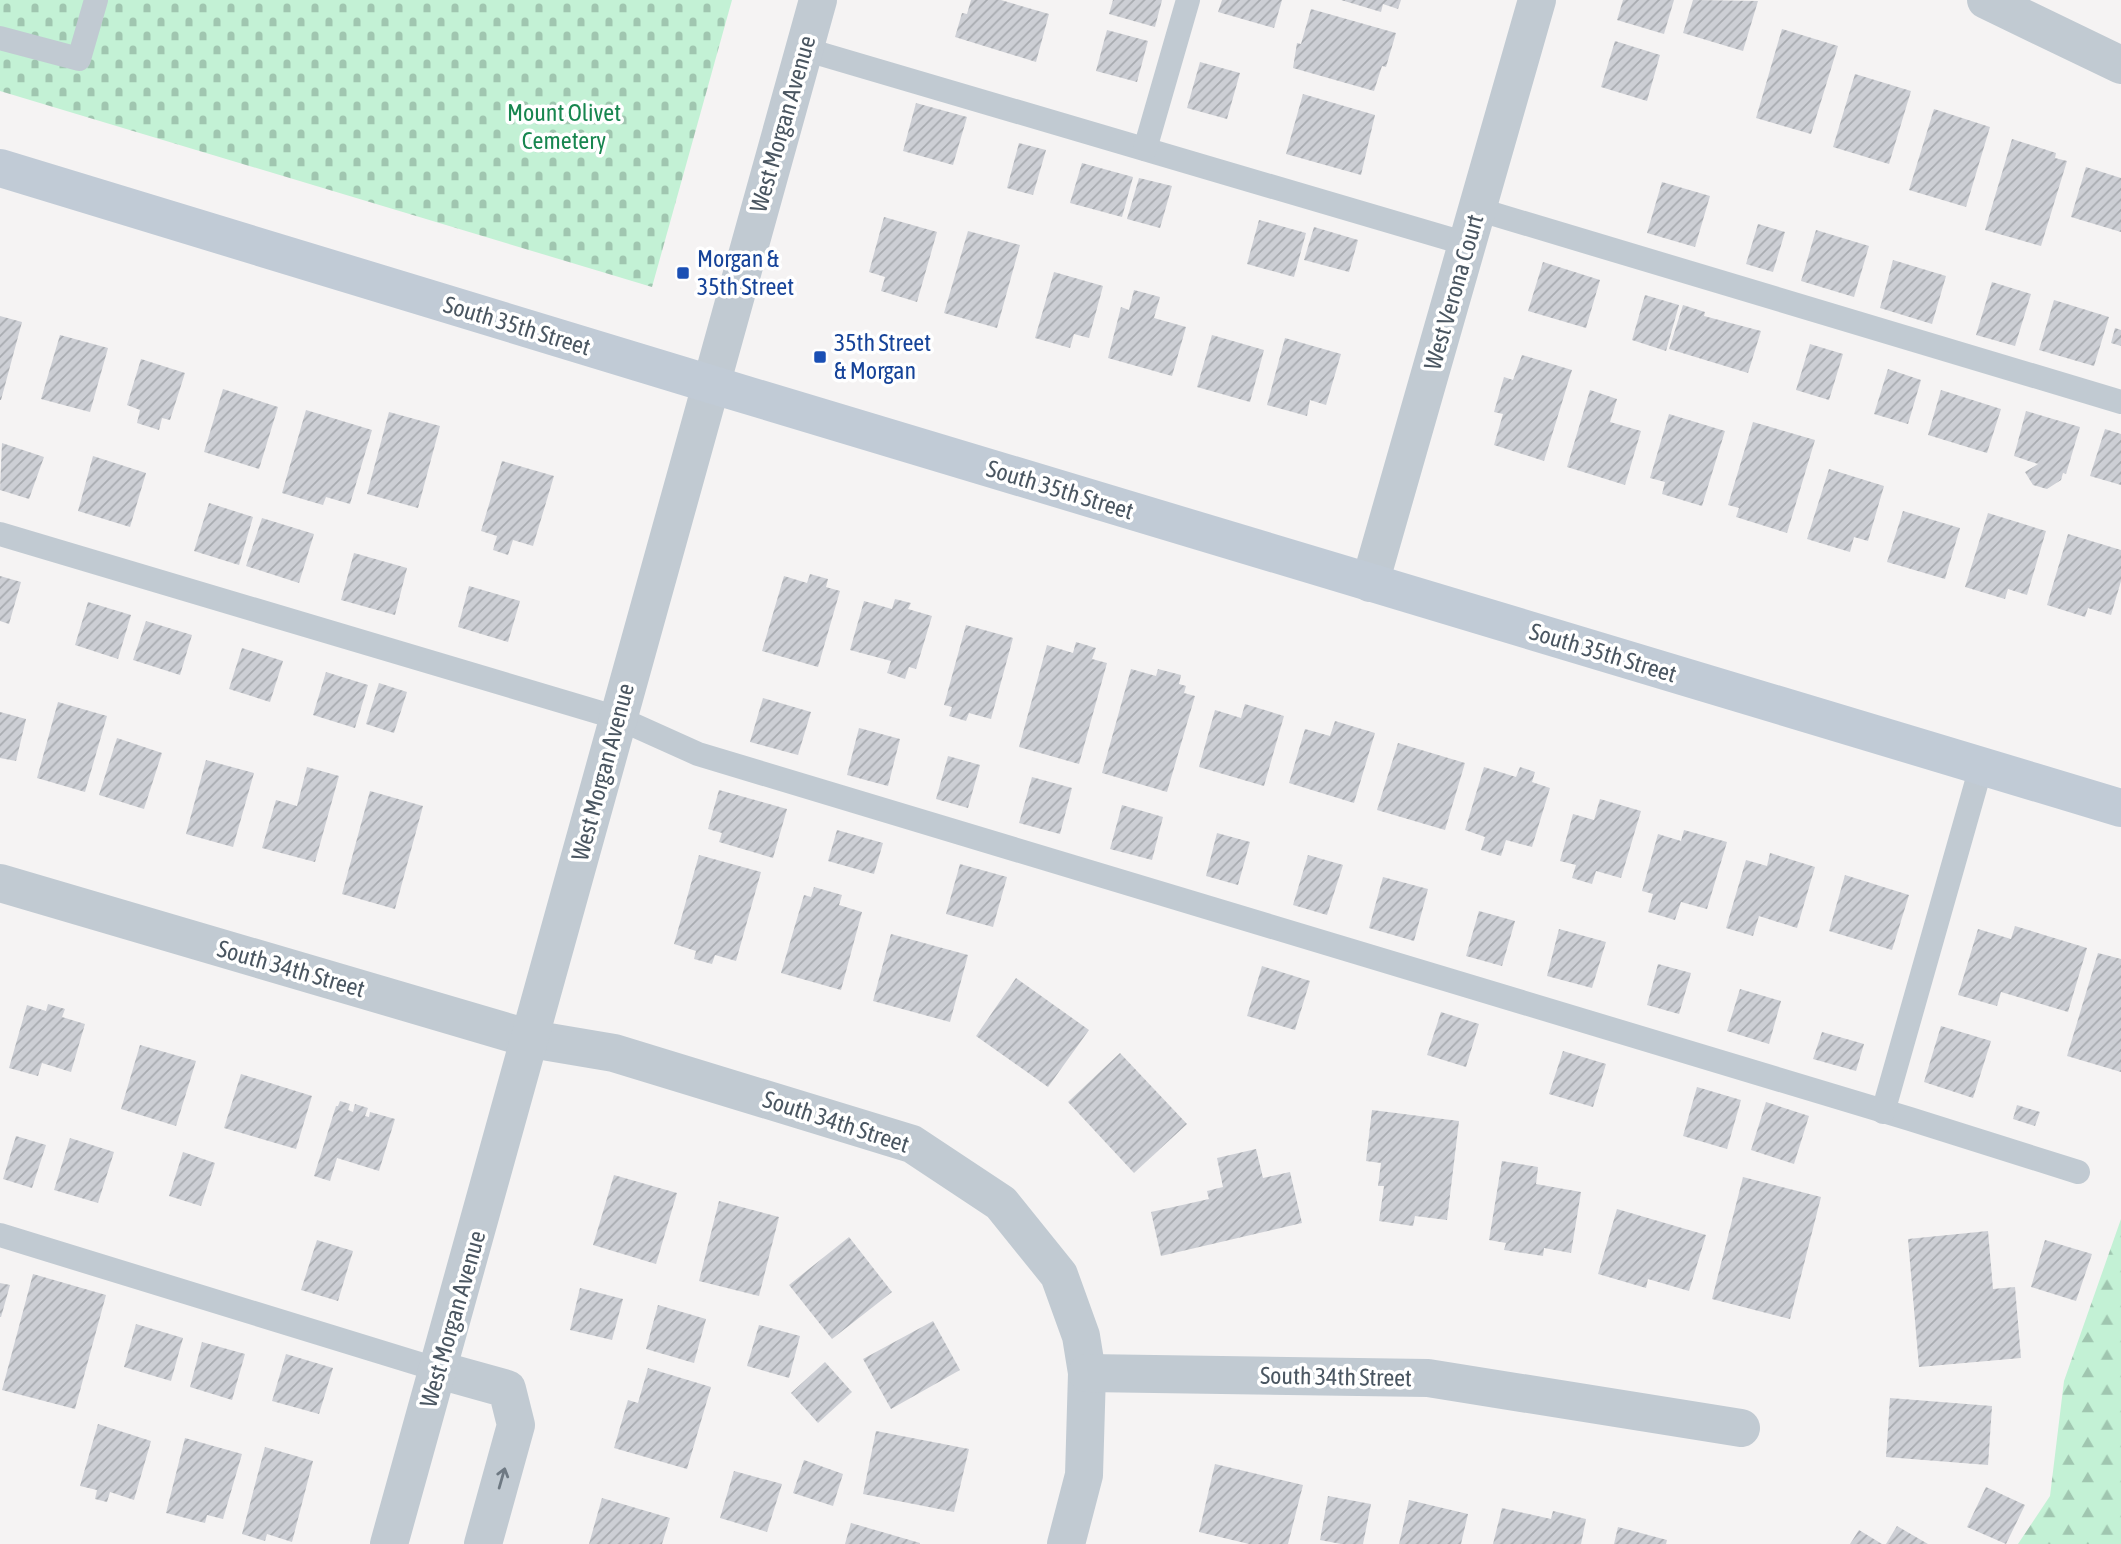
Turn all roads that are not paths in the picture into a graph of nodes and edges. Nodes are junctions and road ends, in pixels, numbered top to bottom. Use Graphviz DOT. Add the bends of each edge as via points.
graph roads {
  1 [pos="96,0"];
  2 [pos="818,0"];
  3 [pos="1188,0"];
  4 [pos="1537,0"];
  5 [pos="1986,0"];
  6 [pos="0,37"];
  7 [pos="804,49"];
  8 [pos="2121,65"];
  9 [pos="1145,149"];
  10 [pos="0,168"];
  11 [pos="1472,226"];
  12 [pos="710,384"];
  13 [pos="2121,402"];
  14 [pos="0,534"];
  15 [pos="1370,583"];
  16 [pos="618,718"];
  17 [pos="1981,767"];
  18 [pos="2121,808"];
  19 [pos="0,883"];
  20 [pos="531,1039"];
  21 [pos="1883,1112"];
  22 [pos="2078,1172"];
  23 [pos="0,1235"];
  24 [pos="439,1370"];
  25 [pos="1087,1373"];
  26 [pos="1741,1428"];
  27 [pos="389,1544"];
  28 [pos="483,1544"];
  29 [pos="1066,1544"];
  1 -- 6 [label="lane" via="79,59"];
  2 -- 7 [label="street, West Morgan Avenue"];
  3 -- 9 [label="lane"];
  4 -- 11 [label="street, West Verona Court"];
  5 -- 8 [label="street"];
  7 -- 9 [label="lane"];
  7 -- 12 [label="street, West Morgan Avenue"];
  9 -- 11 [label="lane"];
  10 -- 12 [label="main road, South 35th Street"];
  11 -- 13 [label="lane"];
  11 -- 15 [label="street, West Verona Court"];
  12 -- 15 [label="main road, South 35th Street"];
  12 -- 16 [label="street, West Morgan Avenue"];
  14 -- 16 [label="lane"];
  15 -- 17 [label="main road, South 35th Street"];
  16 -- 20 [label="street, West Morgan Avenue"];
  16 -- 21 [label="lane" via="698,754"];
  17 -- 18 [label="main road, South 35th Street"];
  17 -- 21 [label="lane"];
  19 -- 20 [label="street, South 34th Street"];
  20 -- 24 [label="street, West Morgan Avenue"];
  20 -- 25 [label="street, South 34th Street" via="614,1053 912,1144 1001,1203 1059,1275 1082,1336"];
  21 -- 22 [label="lane"];
  23 -- 24 [label="lane"];
  24 -- 27 [label="street, West Morgan Avenue"];
  28 -- 24 [label="street, one-way" via="516,1425 507,1389"];
  25 -- 26 [label="street, South 34th Street" via="1428,1378"];
  25 -- 29 [label="street" via="1084,1475"];
}
